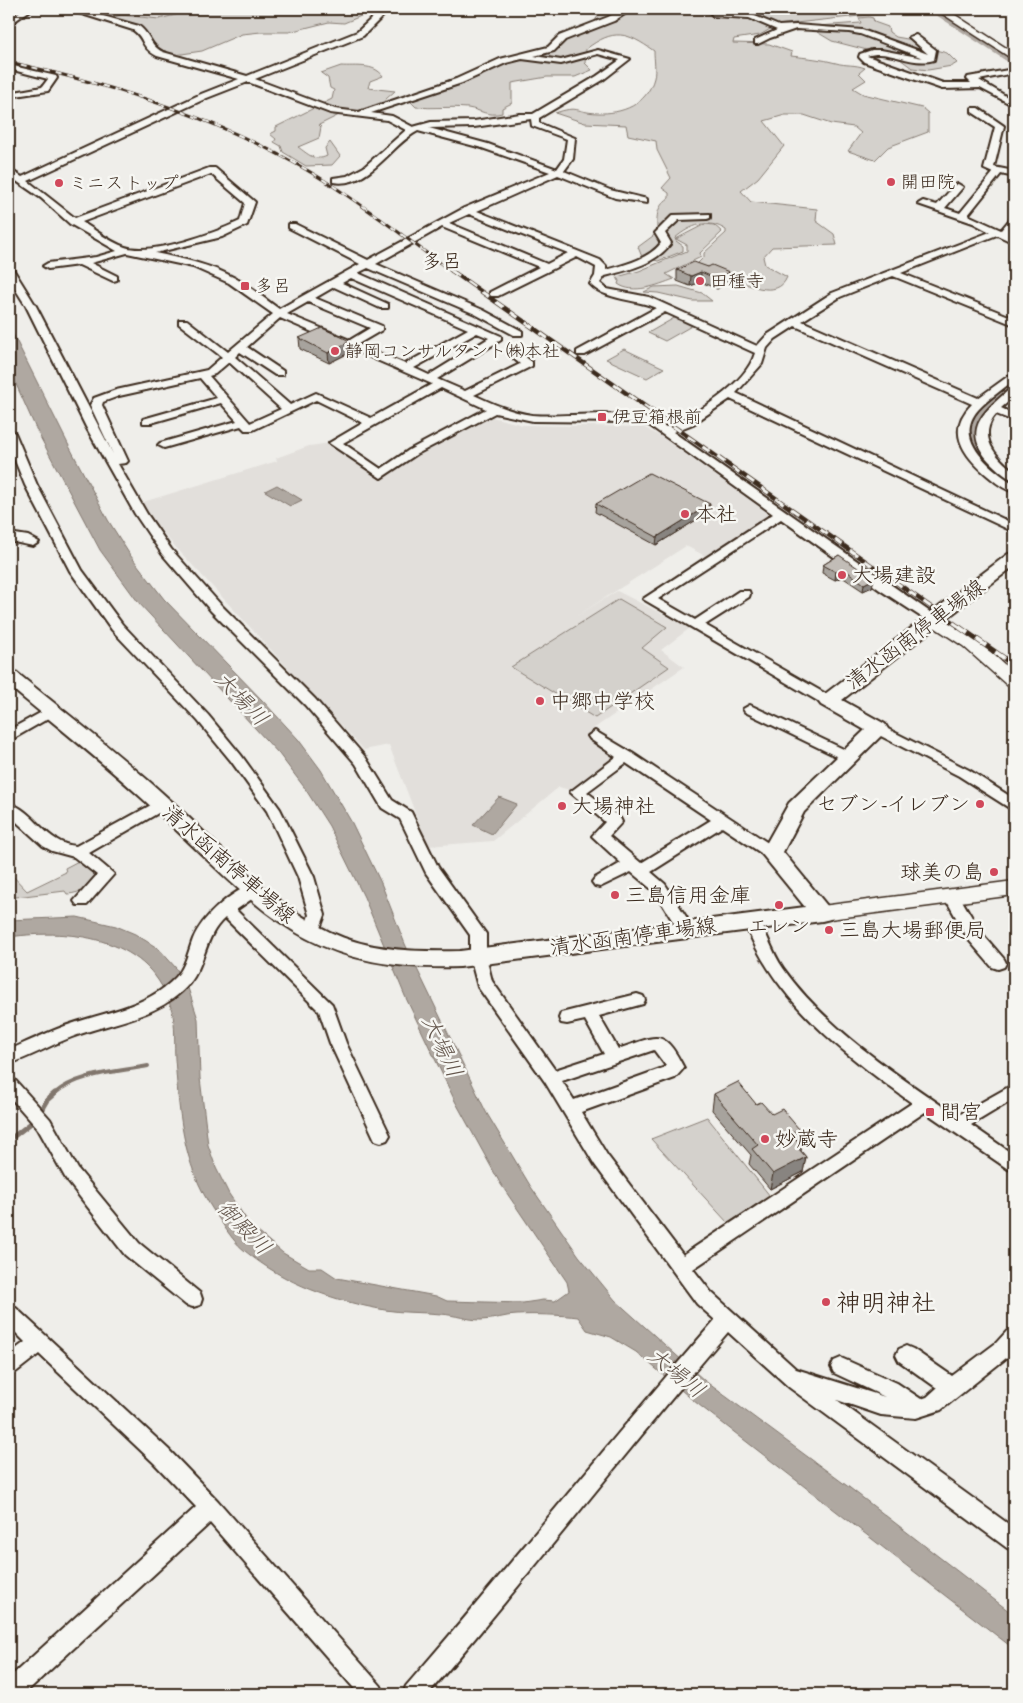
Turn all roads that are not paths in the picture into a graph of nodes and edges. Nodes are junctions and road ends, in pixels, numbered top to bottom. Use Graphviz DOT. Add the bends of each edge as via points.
graph roads {
  1 [pos="28,9"];
  2 [pos="70,9"];
  3 [pos="386,9"];
  4 [pos="628,9"];
  5 [pos="711,9"];
  6 [pos="940,9"];
  7 [pos="9,23"];
  8 [pos="788,29"];
  9 [pos="913,37"];
  10 [pos="758,42"];
  11 [pos="521,56"];
  12 [pos="930,57"];
  13 [pos="1014,57"];
  14 [pos="9,67"];
  15 [pos="1014,71"];
  16 [pos="246,78"];
  17 [pos="982,85"];
  18 [pos="9,95"];
  19 [pos="1014,104"];
  20 [pos="975,110"];
  21 [pos="357,115"];
  22 [pos="535,118"];
  23 [pos="1010,124"];
  24 [pos="1000,126"];
  25 [pos="415,129"];
  26 [pos="999,171"];
  27 [pos="9,172"];
  28 [pos="558,172"];
  29 [pos="1014,174"];
  30 [pos="22,180"];
  31 [pos="336,180"];
  32 [pos="958,188"];
  33 [pos="644,201"];
  34 [pos="923,204"];
  35 [pos="939,209"];
  36 [pos="467,210"];
  37 [pos="707,216"];
  38 [pos="963,216"];
  39 [pos="1014,220"];
  40 [pos="73,222"];
  41 [pos="441,223"];
  42 [pos="292,226"];
  43 [pos="999,233"];
  44 [pos="1014,240"];
  45 [pos="124,251"];
  46 [pos="576,253"];
  47 [pos="139,254"];
  48 [pos="84,263"];
  49 [pos="368,264"];
  50 [pos="48,266"];
  51 [pos="547,267"];
  52 [pos="9,271"];
  53 [pos="893,273"];
  54 [pos="351,274"];
  55 [pos="600,274"];
  56 [pos="113,278"];
  57 [pos="334,283"];
  58 [pos="494,294"];
  59 [pos="307,298"];
  60 [pos="384,306"];
  61 [pos="664,308"];
  62 [pos="279,314"];
  63 [pos="183,322"];
  64 [pos="795,322"];
  65 [pos="1014,322"];
  66 [pos="476,329"];
  67 [pos="518,333"];
  68 [pos="350,344"];
  69 [pos="241,348"];
  70 [pos="530,349"];
  71 [pos="761,352"];
  72 [pos="581,354"];
  73 [pos="229,358"];
  74 [pos="405,368"];
  75 [pos="279,373"];
  76 [pos="203,375"];
  77 [pos="1014,375"];
  78 [pos="435,381"];
  79 [pos="1006,392"];
  80 [pos="729,394"];
  81 [pos="465,395"];
  82 [pos="224,399"];
  83 [pos="980,403"];
  84 [pos="288,409"];
  85 [pos="994,409"];
  86 [pos="495,410"];
  87 [pos="1014,418"];
  88 [pos="147,421"];
  89 [pos="370,422"];
  90 [pos="98,426"];
  91 [pos="247,426"];
  92 [pos="665,431"];
  93 [pos="9,433"];
  94 [pos="164,445"];
  95 [pos="122,461"];
  96 [pos="1009,477"];
  97 [pos="1014,489"];
  98 [pos="781,514"];
  99 [pos="1014,528"];
  100 [pos="9,537"];
  101 [pos="33,542"];
  102 [pos="1012,563"];
  103 [pos="744,594"];
  104 [pos="934,619"];
  105 [pos="695,626"];
  106 [pos="9,676"];
  107 [pos="1014,682"];
  108 [pos="828,700"];
  109 [pos="750,709"];
  110 [pos="51,711"];
  111 [pos="878,729"];
  112 [pos="9,736"];
  113 [pos="595,736"];
  114 [pos="628,756"];
  115 [pos="849,757"];
  116 [pos="162,804"];
  117 [pos="1014,806"];
  118 [pos="9,808"];
  119 [pos="722,820"];
  120 [pos="78,852"];
  121 [pos="772,853"];
  122 [pos="636,867"];
  123 [pos="1014,874"];
  124 [pos="600,882"];
  125 [pos="1006,889"];
  126 [pos="254,890"];
  127 [pos="952,896"];
  128 [pos="82,901"];
  129 [pos="226,910"];
  130 [pos="822,912"];
  131 [pos="752,921"];
  132 [pos="686,929"];
  133 [pos="311,932"];
  134 [pos="469,958"];
  135 [pos="998,963"];
  136 [pos="637,1000"];
  137 [pos="588,1013"];
  138 [pos="567,1018"];
  139 [pos="614,1056"];
  140 [pos="9,1057"];
  141 [pos="552,1078"];
  142 [pos="9,1085"];
  143 [pos="1014,1092"];
  144 [pos="926,1102"];
  145 [pos="570,1109"];
  146 [pos="958,1124"];
  147 [pos="381,1135"];
  148 [pos="1014,1164"];
  149 [pos="681,1267"];
  150 [pos="193,1299"];
  151 [pos="9,1314"];
  152 [pos="724,1322"];
  153 [pos="1014,1337"];
  154 [pos="38,1343"];
  155 [pos="906,1355"];
  156 [pos="9,1366"];
  157 [pos="841,1367"];
  158 [pos="791,1377"];
  159 [pos="952,1387"];
  160 [pos="916,1407"];
  161 [pos="211,1508"];
  162 [pos="1014,1541"];
  163 [pos="9,1693"];
  164 [pos="373,1694"];
  165 [pos="414,1694"];
  1 -- 7 [label="street"];
  2 -- 16 [label="street" via="136,28 143,32 149,48 160,54"];
  3 -- 16 [label="street" via="360,34"];
  4 -- 11 [label="street" via="562,38 551,49"];
  5 -- 8 [label="street" via="716,14 750,16 777,28"];
  6 -- 13 [label="street"];
  8 -- 10 [label="street"];
  8 -- 12 [label="street" via="855,30"];
  9 -- 12 [label="street" via="933,52"];
  11 -- 21 [label="street" via="401,102"];
  11 -- 22 [label="street" via="561,62 599,52 626,59"];
  12 -- 17 [label="street" via="922,60 875,51 862,56 942,86"];
  14 -- 18 [label="street" via="52,78 45,89"];
  15 -- 17 [label="street" via="970,79"];
  16 -- 21 [label="street" via="333,111"];
  16 -- 30 [label="street"];
  17 -- 19 [label="street"];
  20 -- 24 [label="street"];
  21 -- 25 [label="street" via="393,118"];
  22 -- 25 [label="street" via="515,117 478,124 445,124"];
  22 -- 28 [label="street" via="535,124 571,138 570,160"];
  23 -- 24 [label="street"];
  24 -- 26 [label="street" via="990,169"];
  25 -- 28 [label="street" via="486,146"];
  25 -- 31 [label="street" via="404,134 379,161 362,172"];
  26 -- 29 [label="street"];
  26 -- 38 [label="street"];
  27 -- 30 [label="street"];
  28 -- 33 [label="street" via="615,196"];
  28 -- 36 [label="street"];
  30 -- 40 [label="street"];
  32 -- 35 [label="street"];
  34 -- 35 [label="street"];
  35 -- 38 [label="street"];
  36 -- 41 [label="street"];
  36 -- 46 [label="street"];
  37 -- 55 [label="street" via="676,217 660,233 666,243 662,249 630,266"];
  38 -- 43 [label="street"];
  39 -- 43 [label="street"];
  40 -- 45 [label="street"];
  40 -- 47 [label="street" via="212,170 251,204 244,223 230,232"];
  41 -- 49 [label="street"];
  41 -- 51 [label="street"];
  42 -- 49 [label="street"];
  43 -- 44 [label="street"];
  43 -- 53 [label="street"];
  45 -- 47 [label="street"];
  45 -- 48 [label="street"];
  46 -- 51 [label="street"];
  46 -- 55 [label="street" via="601,266"];
  47 -- 62 [label="street" via="196,265 219,274"];
  48 -- 50 [label="street" via="77,261"];
  48 -- 56 [label="street"];
  49 -- 54 [label="street"];
  49 -- 67 [label="street" via="479,312"];
  51 -- 58 [label="street"];
  52 -- 90 [label="street"];
  53 -- 64 [label="street" via="836,295"];
  53 -- 65 [label="street"];
  54 -- 57 [label="street"];
  54 -- 66 [label="street"];
  55 -- 61 [label="street" via="596,284 604,291 645,299"];
  57 -- 59 [label="street"];
  57 -- 60 [label="street"];
  59 -- 62 [label="street"];
  59 -- 68 [label="street" via="378,328"];
  61 -- 71 [label="street"];
  61 -- 72 [label="street"];
  62 -- 68 [label="street"];
  62 -- 69 [label="street"];
  63 -- 73 [label="street"];
  64 -- 71 [label="street" via="771,337"];
  64 -- 83 [label="street"];
  66 -- 74 [label="street"];
  66 -- 78 [label="street" via="498,338"];
  68 -- 74 [label="street"];
  69 -- 73 [label="street"];
  69 -- 75 [label="street"];
  70 -- 81 [label="street" via="517,356 528,364"];
  71 -- 80 [label="street" via="757,364"];
  73 -- 76 [label="street"];
  73 -- 84 [label="street"];
  74 -- 78 [label="street"];
  76 -- 82 [label="street"];
  76 -- 90 [label="street" via="98,400"];
  77 -- 79 [label="street"];
  78 -- 81 [label="street"];
  78 -- 89 [label="street"];
  79 -- 83 [label="street"];
  79 -- 85 [label="street"];
  80 -- 92 [label="street" via="689,422"];
  80 -- 99 [label="street"];
  81 -- 86 [label="street"];
  82 -- 88 [label="street"];
  82 -- 91 [label="street"];
  83 -- 96 [label="street" via="964,425 969,448 984,468"];
  84 -- 89 [label="street" via="316,396"];
  84 -- 91 [label="street" via="266,421"];
  85 -- 87 [label="street"];
  85 -- 96 [label="street" via="983,422 983,443"];
  86 -- 89 [label="street" via="413,452 381,474 335,443"];
  86 -- 92 [label="street" via="518,418 652,422"];
  90 -- 95 [label="street"];
  90 -- 134 [label="street" via="141,514 190,582 310,702 361,761 388,804 406,816 431,869 478,934"];
  91 -- 94 [label="street"];
  92 -- 98 [label="street"];
  93 -- 133 [label="street" via="80,578 117,627 203,718 273,809 306,877 317,915"];
  96 -- 97 [label="street"];
  98 -- 104 [label="street"];
  98 -- 105 [label="street" via="649,599"];
  100 -- 101 [label="street"];
  102 -- 104 [label="main road, 清水函南停車場線"];
  103 -- 105 [label="street"];
  104 -- 107 [label="street" via="969,642"];
  104 -- 108 [label="main road, 清水函南停車場線"];
  105 -- 108 [label="street"];
  106 -- 110 [label="main road, 清水函南停車場線"];
  108 -- 111 [label="main road, 清水函南停車場線"];
  109 -- 115 [label="street"];
  110 -- 112 [label="street"];
  110 -- 116 [label="main road, 清水函南停車場線"];
  111 -- 115 [label="main road"];
  111 -- 117 [label="street" via="964,773"];
  113 -- 114 [label="street"];
  114 -- 119 [label="street"];
  114 -- 122 [label="street" via="578,792 615,822 599,836"];
  115 -- 121 [label="main road" via="796,808"];
  116 -- 120 [label="street"];
  116 -- 126 [label="main road, 清水函南停車場線"];
  118 -- 120 [label="street" via="44,840"];
  119 -- 121 [label="street"];
  119 -- 122 [label="street"];
  120 -- 128 [label="street" via="106,874"];
  121 -- 130 [label="main road"];
  122 -- 124 [label="street"];
  122 -- 132 [label="street" via="660,888"];
  123 -- 125 [label="street"];
  125 -- 127 [label="street"];
  126 -- 129 [label="street"];
  126 -- 133 [label="main road, 清水函南停車場線"];
  127 -- 130 [label="street"];
  127 -- 135 [label="street" via="974,935"];
  129 -- 140 [label="street" via="207,927 194,966 177,987 149,1004 72,1030"];
  129 -- 147 [label="street" via="326,1008 338,1044"];
  130 -- 131 [label="main road, 清水函南停車場線"];
  131 -- 132 [label="main road, 清水函南停車場線"];
  131 -- 144 [label="street" via="766,954 788,987 865,1059"];
  132 -- 134 [label="main road, 清水函南停車場線"];
  133 -- 134 [label="main road, 清水函南停車場線" via="381,956"];
  134 -- 141 [label="street"];
  136 -- 137 [label="street"];
  137 -- 138 [label="street"];
  137 -- 139 [label="street"];
  139 -- 141 [label="street"];
  139 -- 145 [label="street" via="658,1043 676,1068"];
  141 -- 145 [label="street"];
  142 -- 150 [label="street" via="51,1133 72,1174 101,1213 132,1248"];
  143 -- 146 [label="street"];
  144 -- 146 [label="street"];
  144 -- 149 [label="street"];
  145 -- 149 [label="street" via="601,1160"];
  146 -- 148 [label="street"];
  149 -- 152 [label="street"];
  151 -- 154 [label="street"];
  152 -- 158 [label="street"];
  152 -- 165 [label="street"];
  153 -- 159 [label="street" via="1003,1350"];
  154 -- 156 [label="street"];
  154 -- 161 [label="street" via="161,1456"];
  155 -- 159 [label="street"];
  157 -- 160 [label="street" via="890,1389"];
  158 -- 160 [label="street" via="812,1381 863,1402"];
  158 -- 162 [label="street"];
  159 -- 160 [label="street" via="931,1405"];
  161 -- 163 [label="street"];
  161 -- 164 [label="street"];
}
